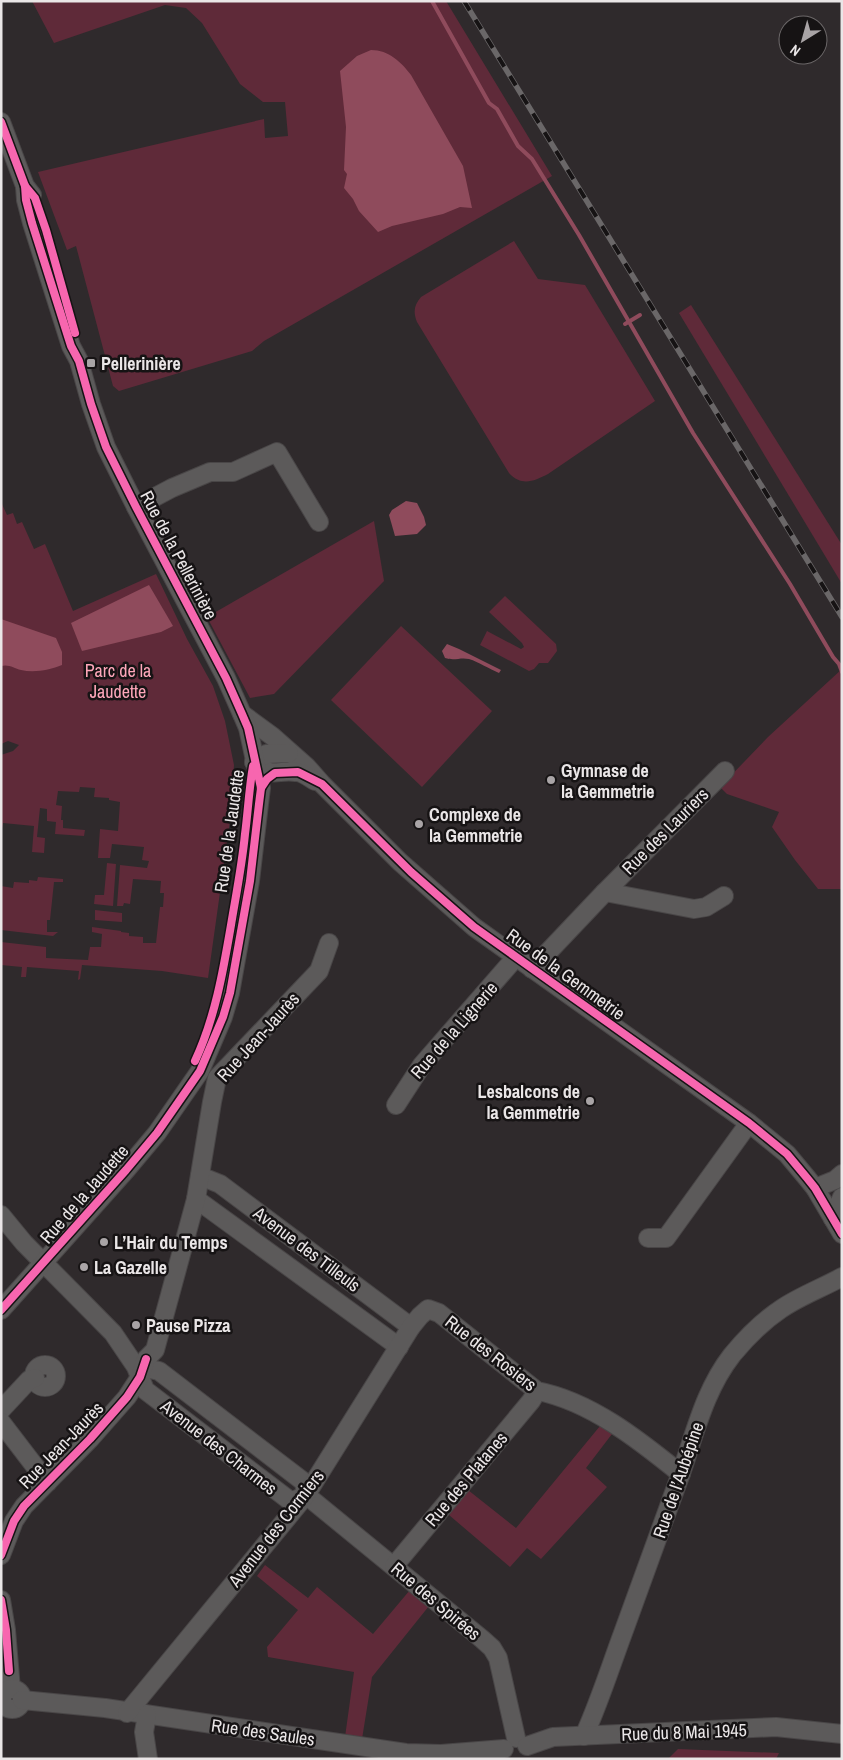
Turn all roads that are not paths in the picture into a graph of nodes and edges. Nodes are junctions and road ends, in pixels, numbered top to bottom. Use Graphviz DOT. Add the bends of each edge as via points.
graph roads {
  1 [pos="1,122"];
  2 [pos="136,507"];
  3 [pos="319,522"];
  4 [pos="242,714"];
  5 [pos="289,752"];
  6 [pos="254,762"];
  7 [pos="725,771"];
  8 [pos="275,773"];
  9 [pos="322,784"];
  10 [pos="260,788"];
  11 [pos="605,892"];
  12 [pos="724,896"];
  13 [pos="329,943"];
  14 [pos="516,957"];
  15 [pos="532,969"];
  16 [pos="184,1095"];
  17 [pos="396,1105"];
  18 [pos="749,1123"];
  19 [pos="842,1174"];
  20 [pos="200,1176"];
  21 [pos="814,1188"];
  22 [pos="842,1197"];
  23 [pos="196,1199"];
  24 [pos="1,1215"];
  25 [pos="837,1227"];
  26 [pos="648,1238"];
  27 [pos="44,1262"];
  28 [pos="842,1277"];
  29 [pos="1,1310"];
  30 [pos="428,1310"];
  31 [pos="411,1327"];
  32 [pos="399,1347"];
  33 [pos="147,1369"];
  34 [pos="34,1378"];
  35 [pos="537,1390"];
  36 [pos="1,1410"];
  37 [pos="1,1422"];
  38 [pos="680,1474"];
  39 [pos="48,1482"];
  40 [pos="306,1495"];
  41 [pos="1,1555"];
  42 [pos="394,1566"];
  43 [pos="1,1600"];
  44 [pos="10,1702"];
  45 [pos="127,1712"];
  46 [pos="147,1715"];
  47 [pos="842,1734"];
  48 [pos="584,1736"];
  49 [pos="516,1750"];
  50 [pos="148,1759"];
  1 -- 2 [label="street, Rue de la Pellerinière" via="56,259 78,344 79,361 106,447"];
  2 -- 3 [label="street, Rue de la Pellerinière" via="210,472 233,472 277,452"];
  2 -- 4 [label="street, Rue de la Pellerinière"];
  4 -- 5 [label="street, Rue de la Gemmetrie"];
  4 -- 6 [label="street, Rue de la Pellerinière"];
  5 -- 6 [label="street" via="266,754"];
  5 -- 9 [label="street, Rue de la Gemmetrie"];
  6 -- 8 [label="street, Rue de la Gemmetrie" via="265,771"];
  6 -- 10 [label="street, Rue de la Jaudette"];
  6 -- 16 [label="street, Rue de la Jaudette" via="221,984"];
  7 -- 11 [label="street, Rue des Lauriers"];
  8 -- 9 [label="street, Rue de la Gemmetrie" via="298,772"];
  8 -- 10 [label="street"];
  9 -- 14 [label="street, Rue de la Gemmetrie" via="413,874 474,927"];
  10 -- 16 [label="street, Rue de la Jaudette" via="250,881 230,993 212,1045"];
  11 -- 12 [label="street, Rue des Lauriers" via="694,909 706,907"];
  11 -- 15 [label="street, Rue des Lauriers"];
  13 -- 20 [label="street, Rue Jean-Jaurès" via="319,971 218,1078"];
  14 -- 15 [label="street, Rue de la Gemmetrie"];
  14 -- 17 [label="street, Rue de la Lignerie" via="422,1065"];
  15 -- 18 [label="street, Rue de la Gemmetrie"];
  16 -- 27 [label="street, Rue de la Jaudette" via="126,1170"];
  18 -- 21 [label="street, Rue de la Gemmetrie" via="787,1154"];
  18 -- 26 [label="street" via="666,1238"];
  19 -- 21 [label="street"];
  20 -- 23 [label="street, Rue Jean-Jaurès"];
  20 -- 31 [label="street, Avenue des Tilleuls" via="220,1184"];
  21 -- 25 [label="street, Rue de la Gemmetrie"];
  22 -- 25 [label="street"];
  23 -- 32 [label="street, Avenue des Tilleuls"];
  23 -- 33 [label="street, Rue Jean-Jaurès" via="157,1344"];
  24 -- 27 [label="street"];
  27 -- 29 [label="street, Rue de la Jaudette"];
  27 -- 33 [label="street" via="126,1342"];
  28 -- 38 [label="street, Rue de l’Aubépine" via="782,1308 732,1355 709,1391"];
  30 -- 31 [label="street, Avenue des Cormiers"];
  30 -- 35 [label="street, Rue des Rosiers" via="439,1313"];
  31 -- 32 [label="street, Avenue des Cormiers"];
  32 -- 40 [label="street, Avenue des Cormiers"];
  33 -- 39 [label="street, Rue Jean-Jaurès" via="90,1440"];
  33 -- 40 [label="street, Avenue des Charmes" via="304,1482"];
  33 -- 40 [label="street, Avenue des Charmes" via="145,1390 291,1502"];
  34 -- 36 [label="street"];
  35 -- 38 [label="street, Rue des Rosiers" via="590,1410 641,1442"];
  35 -- 42 [label="street, Rue des Platanes"];
  37 -- 39 [label="street, Rue Jean-Jaurès"];
  38 -- 48 [label="street, Rue de l’Aubépine"];
  39 -- 41 [label="street, Rue Jean-Jaurès" via="24,1506"];
  40 -- 42 [label="street, Rue des Spirées"];
  40 -- 45 [label="street, Avenue des Cormiers"];
  42 -- 49 [label="street, Rue des Spirées" via="492,1648 498,1658"];
  43 -- 44 [label="street"];
  44 -- 45 [label="street, Rue des Saules"];
  45 -- 46 [label="street, Rue des Saules"];
  46 -- 49 [label="street, Rue des Saules" via="406,1753"];
  46 -- 50 [label="street" via="144,1732"];
  47 -- 48 [label="street, Rue du 8 Mai 1945" via="776,1727"];
  48 -- 49 [label="street, Rue du 8 Mai 1945" via="553,1737"];
}
